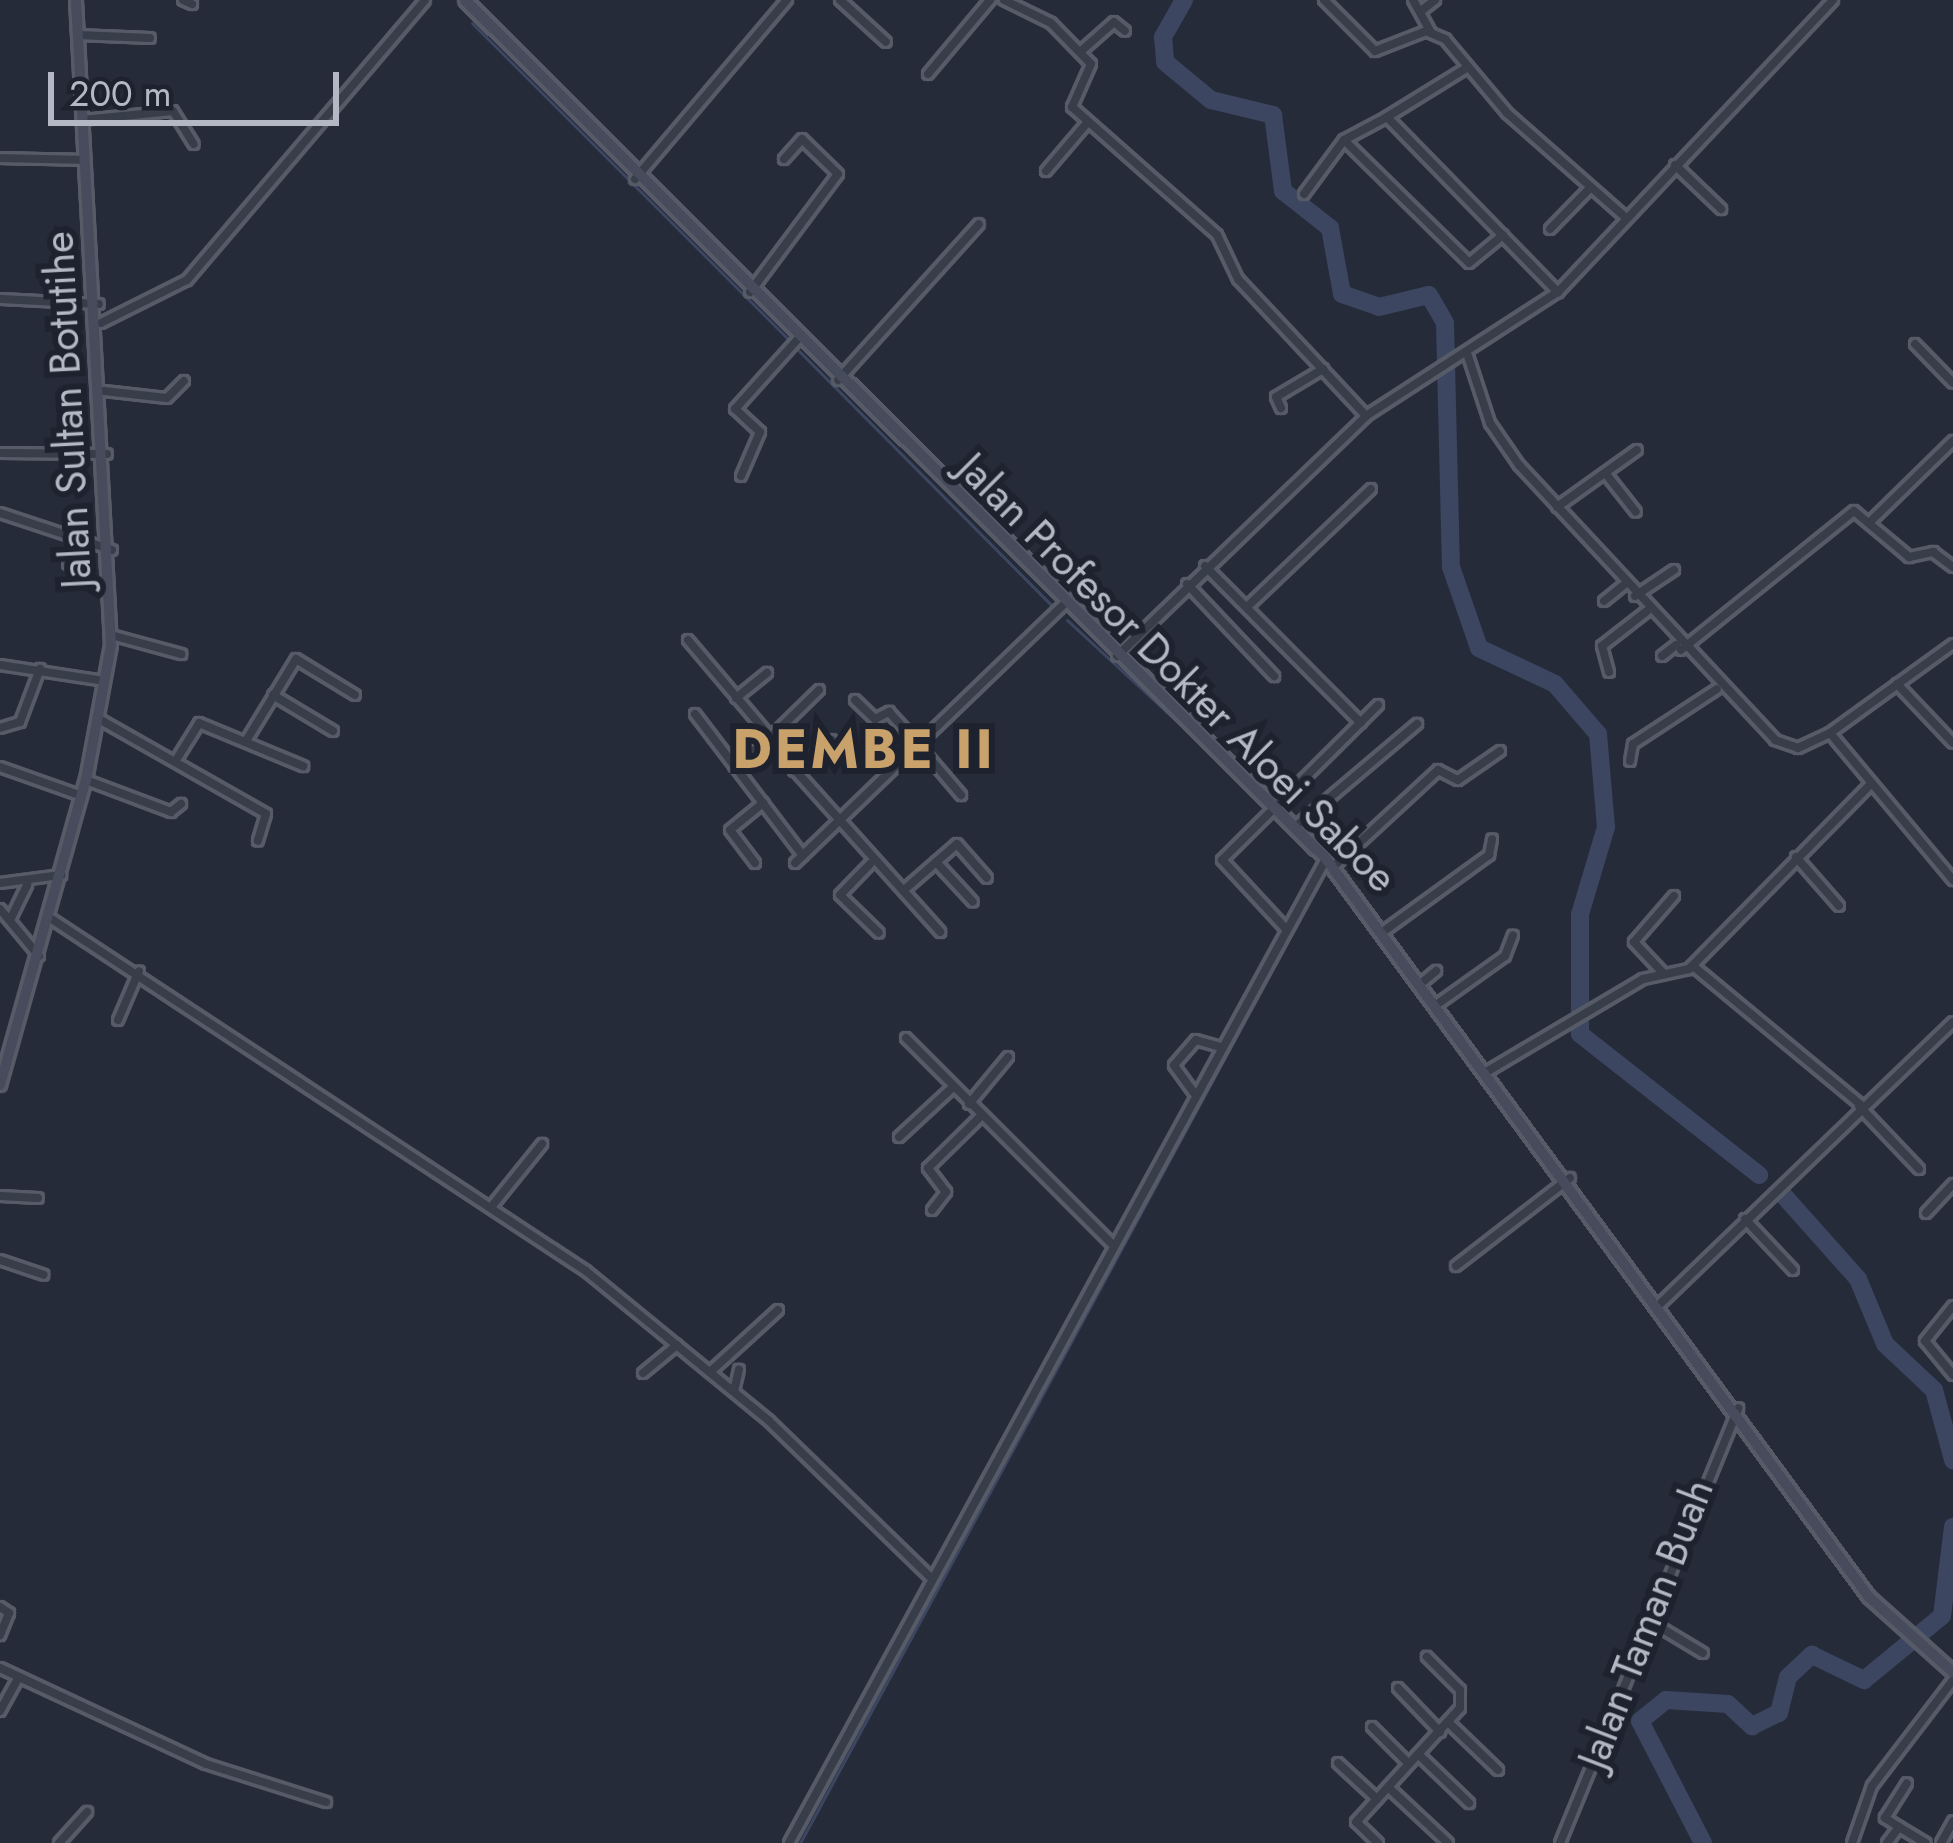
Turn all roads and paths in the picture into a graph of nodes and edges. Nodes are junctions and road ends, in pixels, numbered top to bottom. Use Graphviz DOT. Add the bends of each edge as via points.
graph roads {
  1 [pos="76,0"];
  2 [pos="424,0"];
  3 [pos="465,0"];
  4 [pos="787,0"];
  5 [pos="840,0"];
  6 [pos="990,0"];
  7 [pos="1004,0"];
  8 [pos="1324,0"];
  9 [pos="1413,0"];
  10 [pos="1435,0"];
  11 [pos="1833,0"];
  12 [pos="1421,10"];
  13 [pos="1125,31"];
  14 [pos="1431,32"];
  15 [pos="78,35"];
  16 [pos="150,38"];
  17 [pos="886,42"];
  18 [pos="1080,52"];
  19 [pos="1468,68"];
  20 [pos="928,74"];
  21 [pos="1387,117"];
  22 [pos="83,121"];
  23 [pos="1087,123"];
  24 [pos="1344,140"];
  25 [pos="194,144"];
  26 [pos="0,158"];
  27 [pos="784,159"];
  28 [pos="87,160"];
  29 [pos="1676,165"];
  30 [pos="1046,171"];
  31 [pos="635,179"];
  32 [pos="1589,188"];
  33 [pos="1304,194"];
  34 [pos="1720,209"];
  35 [pos="1625,217"];
  36 [pos="979,224"];
  37 [pos="1550,229"];
  38 [pos="1503,235"];
  39 [pos="749,292"];
  40 [pos="1558,292"];
  41 [pos="1,299"];
  42 [pos="99,304"];
  43 [pos="101,323"];
  44 [pos="799,338"];
  45 [pos="1915,344"];
  46 [pos="1467,352"];
  47 [pos="1323,369"];
  48 [pos="838,380"];
  49 [pos="184,381"];
  50 [pos="1953,382"];
  51 [pos="104,391"];
  52 [pos="1281,408"];
  53 [pos="1366,416"];
  54 [pos="1953,441"];
  55 [pos="1637,450"];
  56 [pos="0,453"];
  57 [pos="106,454"];
  58 [pos="1606,474"];
  59 [pos="741,476"];
  60 [pos="1371,489"];
  61 [pos="1557,507"];
  62 [pos="1636,512"];
  63 [pos="0,513"];
  64 [pos="1871,521"];
  65 [pos="76,538"];
  66 [pos="112,550"];
  67 [pos="68,564"];
  68 [pos="1205,566"];
  69 [pos="1953,567"];
  70 [pos="1674,570"];
  71 [pos="1187,584"];
  72 [pos="1625,584"];
  73 [pos="1635,596"];
  74 [pos="1604,601"];
  75 [pos="1064,604"];
  76 [pos="1247,607"];
  77 [pos="1647,611"];
  78 [pos="111,635"];
  79 [pos="688,640"];
  80 [pos="1953,644"];
  81 [pos="1678,648"];
  82 [pos="181,654"];
  83 [pos="1117,656"];
  84 [pos="1662,656"];
  85 [pos="0,664"];
  86 [pos="40,669"];
  87 [pos="1609,673"];
  88 [pos="767,674"];
  89 [pos="1274,676"];
  90 [pos="107,683"];
  91 [pos="1897,684"];
  92 [pos="1717,689"];
  93 [pos="819,690"];
  94 [pos="273,695"];
  95 [pos="355,695"];
  96 [pos="736,698"];
  97 [pos="855,700"];
  98 [pos="1378,705"];
  99 [pos="695,714"];
  100 [pos="100,719"];
  101 [pos="1361,724"];
  102 [pos="1417,724"];
  103 [pos="0,728"];
  104 [pos="333,731"];
  105 [pos="1830,733"];
  106 [pos="767,736"];
  107 [pos="832,740"];
  108 [pos="246,741"];
  109 [pos="1953,743"];
  110 [pos="921,747"];
  111 [pos="1500,751"];
  112 [pos="178,758"];
  113 [pos="1630,761"];
  114 [pos="0,766"];
  115 [pos="303,766"];
  116 [pos="734,766"];
  117 [pos="794,771"];
  118 [pos="86,780"];
  119 [pos="1870,785"];
  120 [pos="961,795"];
  121 [pos="82,796"];
  122 [pos="763,803"];
  123 [pos="181,804"];
  124 [pos="1274,806"];
  125 [pos="838,827"];
  126 [pos="1295,827"];
  127 [pos="1492,838"];
  128 [pos="258,841"];
  129 [pos="1796,857"];
  130 [pos="936,862"];
  131 [pos="755,863"];
  132 [pos="1330,863"];
  133 [pos="870,864"];
  134 [pos="61,875"];
  135 [pos="987,878"];
  136 [pos="1953,880"];
  137 [pos="0,883"];
  138 [pos="29,883"];
  139 [pos="904,890"];
  140 [pos="1674,896"];
  141 [pos="973,902"];
  142 [pos="1839,905"];
  143 [pos="0,909"];
  144 [pos="50,918"];
  145 [pos="10,920"];
  146 [pos="1286,929"];
  147 [pos="1384,931"];
  148 [pos="940,932"];
  149 [pos="879,933"];
  150 [pos="1513,935"];
  151 [pos="39,956"];
  152 [pos="1693,966"];
  153 [pos="140,971"];
  154 [pos="1436,971"];
  155 [pos="1664,974"];
  156 [pos="1424,981"];
  157 [pos="1438,1003"];
  158 [pos="118,1020"];
  159 [pos="1953,1022"];
  160 [pos="0,1026"];
  161 [pos="16,1032"];
  162 [pos="906,1038"];
  163 [pos="1220,1047"];
  164 [pos="1008,1057"];
  165 [pos="1488,1071"];
  166 [pos="0,1085"];
  167 [pos="953,1087"];
  168 [pos="1194,1093"];
  169 [pos="969,1104"];
  170 [pos="1860,1106"];
  171 [pos="981,1116"];
  172 [pos="899,1137"];
  173 [pos="542,1144"];
  174 [pos="1918,1169"];
  175 [pos="1570,1178"];
  176 [pos="1953,1184"];
  177 [pos="0,1196"];
  178 [pos="38,1198"];
  179 [pos="492,1206"];
  180 [pos="932,1210"];
  181 [pos="1926,1214"];
  182 [pos="1745,1219"];
  183 [pos="1111,1244"];
  184 [pos="0,1260"];
  185 [pos="1456,1266"];
  186 [pos="1792,1270"];
  187 [pos="44,1275"];
  188 [pos="1661,1303"];
  189 [pos="1953,1306"];
  190 [pos="778,1310"];
  191 [pos="676,1345"];
  192 [pos="739,1370"];
  193 [pos="710,1372"];
  194 [pos="643,1373"];
  195 [pos="1953,1375"];
  196 [pos="734,1391"];
  197 [pos="1738,1408"];
  198 [pos="930,1577"];
  199 [pos="0,1607"];
  200 [pos="1648,1620"];
  201 [pos="0,1635"];
  202 [pos="1703,1653"];
  203 [pos="1427,1657"];
  204 [pos="0,1668"];
  205 [pos="1953,1676"];
  206 [pos="18,1678"];
  207 [pos="1397,1688"];
  208 [pos="0,1711"];
  209 [pos="1449,1723"];
  210 [pos="1372,1726"];
  211 [pos="1440,1732"];
  212 [pos="1418,1754"];
  213 [pos="1339,1763"];
  214 [pos="1409,1763"];
  215 [pos="1498,1770"];
  216 [pos="1907,1783"];
  217 [pos="1388,1787"];
  218 [pos="1377,1799"];
  219 [pos="326,1802"];
  220 [pos="1469,1803"];
  221 [pos="87,1812"];
  222 [pos="1953,1821"];
  223 [pos="1899,1827"];
  224 [pos="59,1843"];
  225 [pos="789,1843"];
  226 [pos="1378,1843"];
  227 [pos="1448,1843"];
  228 [pos="1560,1843"];
  229 [pos="1852,1843"];
  230 [pos="1888,1843"];
  231 [pos="1926,1843"];
  232 [pos="1941,1843"];
  1 -- 15 [label="street, Jalan Sultan Botutihe"];
  2 -- 43 [label="street" via="188,280"];
  3 -- 31 [label="street, Jalan Profesor Dokter Aloei Saboe"];
  4 -- 31 [label="street"];
  5 -- 17 [label="street"];
  6 -- 20 [label="street"];
  7 -- 18 [label="street"];
  8 -- 14 [label="street" via="1375,51"];
  9 -- 12 [label="street"];
  10 -- 12 [label="street"];
  11 -- 29 [label="street"];
  12 -- 14 [label="street"];
  13 -- 18 [label="street" via="1112,24"];
  14 -- 19 [label="street"];
  15 -- 16 [label="street"];
  15 -- 22 [label="street, Jalan Sultan Botutihe"];
  18 -- 23 [label="street" via="1092,69 1070,103"];
  19 -- 21 [label="street"];
  19 -- 32 [label="street"];
  21 -- 24 [label="street"];
  21 -- 38 [label="street"];
  22 -- 25 [label="street" via="173,111 188,119"];
  22 -- 28 [label="street, Jalan Sultan Botutihe"];
  23 -- 30 [label="street"];
  23 -- 47 [label="street" via="1208,226 1238,279"];
  24 -- 33 [label="street"];
  24 -- 38 [label="street" via="1469,263"];
  26 -- 28 [label="street"];
  27 -- 39 [label="street" via="802,139 838,174"];
  28 -- 42 [label="street, Jalan Sultan Botutihe"];
  29 -- 34 [label="street"];
  29 -- 35 [label="street"];
  31 -- 39 [label="street, Jalan Profesor Dokter Aloei Saboe"];
  32 -- 35 [label="street"];
  32 -- 37 [label="street"];
  35 -- 40 [label="street"];
  36 -- 48 [label="street"];
  38 -- 40 [label="street"];
  39 -- 44 [label="street, Jalan Profesor Dokter Aloei Saboe"];
  40 -- 46 [label="street"];
  41 -- 42 [label="street"];
  42 -- 43 [label="street, Jalan Sultan Botutihe"];
  43 -- 51 [label="street, Jalan Sultan Botutihe"];
  44 -- 48 [label="street, Jalan Profesor Dokter Aloei Saboe"];
  44 -- 59 [label="street" via="735,409 760,432"];
  45 -- 50 [label="street"];
  46 -- 53 [label="street"];
  46 -- 61 [label="street" via="1490,423"];
  47 -- 52 [label="street" via="1276,397"];
  47 -- 53 [label="street"];
  48 -- 75 [label="street, Jalan Profesor Dokter Aloei Saboe"];
  49 -- 51 [label="street" via="167,398"];
  51 -- 57 [label="street, Jalan Sultan Botutihe"];
  53 -- 68 [label="street"];
  54 -- 64 [label="street"];
  55 -- 58 [label="street"];
  56 -- 57 [label="street"];
  57 -- 66 [label="street, Jalan Sultan Botutihe"];
  58 -- 61 [label="street"];
  58 -- 62 [label="street"];
  60 -- 76 [label="street"];
  61 -- 72 [label="street"];
  63 -- 65 [label="street"];
  64 -- 69 [label="street" via="1909,557 1933,552"];
  64 -- 81 [label="street" via="1854,511"];
  65 -- 66 [label="street"];
  65 -- 67 [label="street"];
  66 -- 78 [label="street, Jalan Sultan Botutihe"];
  68 -- 71 [label="street"];
  68 -- 76 [label="street"];
  70 -- 73 [label="street"];
  71 -- 83 [label="street"];
  71 -- 89 [label="street"];
  72 -- 73 [label="street"];
  72 -- 74 [label="street"];
  73 -- 77 [label="street"];
  75 -- 83 [label="street, Jalan Profesor Dokter Aloei Saboe"];
  75 -- 110 [label="street"];
  76 -- 101 [label="street"];
  77 -- 81 [label="street"];
  77 -- 87 [label="street" via="1602,646"];
  78 -- 82 [label="street"];
  78 -- 90 [label="street, Jalan Sultan Botutihe"];
  79 -- 96 [label="street"];
  80 -- 91 [label="street"];
  81 -- 84 [label="street"];
  81 -- 92 [label="street"];
  83 -- 124 [label="street, Jalan Profesor Dokter Aloei Saboe"];
  85 -- 86 [label="street"];
  86 -- 90 [label="street"];
  86 -- 103 [label="street" via="20,722"];
  88 -- 96 [label="street"];
  90 -- 100 [label="street, Jalan Sultan Botutihe"];
  91 -- 105 [label="street"];
  91 -- 109 [label="street"];
  92 -- 105 [label="street" via="1787,748"];
  92 -- 113 [label="street" via="1633,744"];
  93 -- 106 [label="street"];
  94 -- 95 [label="street" via="298,659"];
  94 -- 104 [label="street"];
  94 -- 108 [label="street"];
  96 -- 106 [label="street"];
  97 -- 110 [label="street" via="875,719 889,712"];
  98 -- 101 [label="street"];
  99 -- 116 [label="street"];
  100 -- 112 [label="street"];
  100 -- 118 [label="street, Jalan Sultan Botutihe"];
  101 -- 124 [label="street"];
  102 -- 126 [label="street"];
  105 -- 119 [label="street"];
  106 -- 116 [label="street"];
  106 -- 117 [label="street"];
  107 -- 117 [label="street"];
  108 -- 112 [label="street" via="199,723"];
  108 -- 115 [label="street"];
  110 -- 120 [label="street"];
  110 -- 125 [label="street"];
  111 -- 132 [label="street" via="1458,780 1438,770"];
  112 -- 128 [label="street" via="266,814"];
  114 -- 121 [label="street"];
  116 -- 122 [label="street"];
  117 -- 125 [label="street"];
  118 -- 121 [label="street, Jalan Sultan Botutihe"];
  118 -- 123 [label="street" via="171,812"];
  119 -- 129 [label="street"];
  119 -- 136 [label="street"];
  121 -- 134 [label="street, Jalan Sultan Botutihe"];
  122 -- 125 [label="street" via="799,860"];
  122 -- 131 [label="street" via="730,830"];
  124 -- 126 [label="street, Jalan Profesor Dokter Aloei Saboe"];
  124 -- 146 [label="street" via="1222,860"];
  125 -- 133 [label="street"];
  126 -- 132 [label="street, Jalan Profesor Dokter Aloei Saboe"];
  127 -- 147 [label="street" via="1489,855"];
  129 -- 142 [label="street"];
  129 -- 152 [label="street"];
  130 -- 135 [label="street" via="958,845"];
  130 -- 139 [label="street"];
  130 -- 141 [label="street"];
  132 -- 146 [label="street"];
  132 -- 147 [label="street, Jalan Profesor Dokter Aloei Saboe"];
  133 -- 139 [label="street"];
  133 -- 149 [label="street" via="840,895"];
  134 -- 138 [label="street"];
  134 -- 144 [label="street, Jalan Sultan Botutihe"];
  137 -- 138 [label="street"];
  138 -- 145 [label="street"];
  139 -- 148 [label="street"];
  140 -- 155 [label="street" via="1634,942"];
  143 -- 145 [label="street"];
  144 -- 151 [label="street, Jalan Sultan Botutihe"];
  144 -- 153 [label="street"];
  145 -- 151 [label="street"];
  146 -- 163 [label="street"];
  147 -- 156 [label="street, Jalan Profesor Dokter Aloei Saboe"];
  150 -- 157 [label="street" via="1505,956"];
  151 -- 161 [label="street, Jalan Sultan Botutihe"];
  152 -- 155 [label="street"];
  152 -- 170 [label="street" via="1765,1035 1803,1051"];
  153 -- 158 [label="street"];
  153 -- 179 [label="street"];
  154 -- 156 [label="street"];
  155 -- 165 [label="street"];
  156 -- 157 [label="street, Jalan Profesor Dokter Aloei Saboe"];
  157 -- 165 [label="street, Jalan Profesor Dokter Aloei Saboe"];
  159 -- 170 [label="street"];
  160 -- 161 [label="street"];
  161 -- 166 [label="street, Jalan Sultan Botutihe"];
  162 -- 167 [label="street"];
  163 -- 168 [label="street"];
  163 -- 168 [label="street" via="1196,1040 1174,1065"];
  164 -- 169 [label="street"];
  165 -- 175 [label="street, Jalan Profesor Dokter Aloei Saboe"];
  167 -- 169 [label="street"];
  167 -- 172 [label="street"];
  168 -- 183 [label="street"];
  169 -- 171 [label="street"];
  170 -- 174 [label="street"];
  170 -- 182 [label="street"];
  171 -- 180 [label="street" via="928,1168 946,1192"];
  171 -- 183 [label="street"];
  173 -- 179 [label="street"];
  175 -- 185 [label="street"];
  175 -- 188 [label="street, Jalan Profesor Dokter Aloei Saboe"];
  176 -- 181 [label="street"];
  177 -- 178 [label="street"];
  179 -- 191 [label="street"];
  182 -- 186 [label="street"];
  182 -- 188 [label="street"];
  183 -- 198 [label="street"];
  184 -- 187 [label="street"];
  188 -- 197 [label="street, Jalan Profesor Dokter Aloei Saboe"];
  189 -- 195 [label="street" via="1925,1341"];
  190 -- 193 [label="street"];
  191 -- 193 [label="street"];
  191 -- 194 [label="street"];
  192 -- 196 [label="street"];
  193 -- 196 [label="street"];
  196 -- 198 [label="street"];
  197 -- 200 [label="street, Jalan Taman Buah"];
  197 -- 205 [label="street, Jalan Profesor Dokter Aloei Saboe" via="1903,1634"];
  198 -- 225 [label="street"];
  199 -- 201 [label="street" via="9,1613"];
  200 -- 202 [label="street"];
  200 -- 228 [label="street, Jalan Taman Buah"];
  203 -- 209 [label="street" via="1460,1690"];
  204 -- 206 [label="street"];
  205 -- 229 [label="street" via="1872,1786"];
  206 -- 208 [label="street"];
  206 -- 219 [label="street" via="206,1764"];
  207 -- 211 [label="street"];
  209 -- 211 [label="street"];
  209 -- 215 [label="street"];
  210 -- 214 [label="street"];
  211 -- 212 [label="street"];
  212 -- 214 [label="street"];
  212 -- 220 [label="street"];
  213 -- 218 [label="street"];
  214 -- 217 [label="street"];
  216 -- 223 [label="street" via="1885,1818"];
  217 -- 218 [label="street"];
  217 -- 227 [label="street"];
  218 -- 226 [label="street" via="1356,1822"];
  221 -- 224 [label="street"];
  222 -- 232 [label="street"];
  223 -- 230 [label="street"];
  223 -- 231 [label="street"];
}
